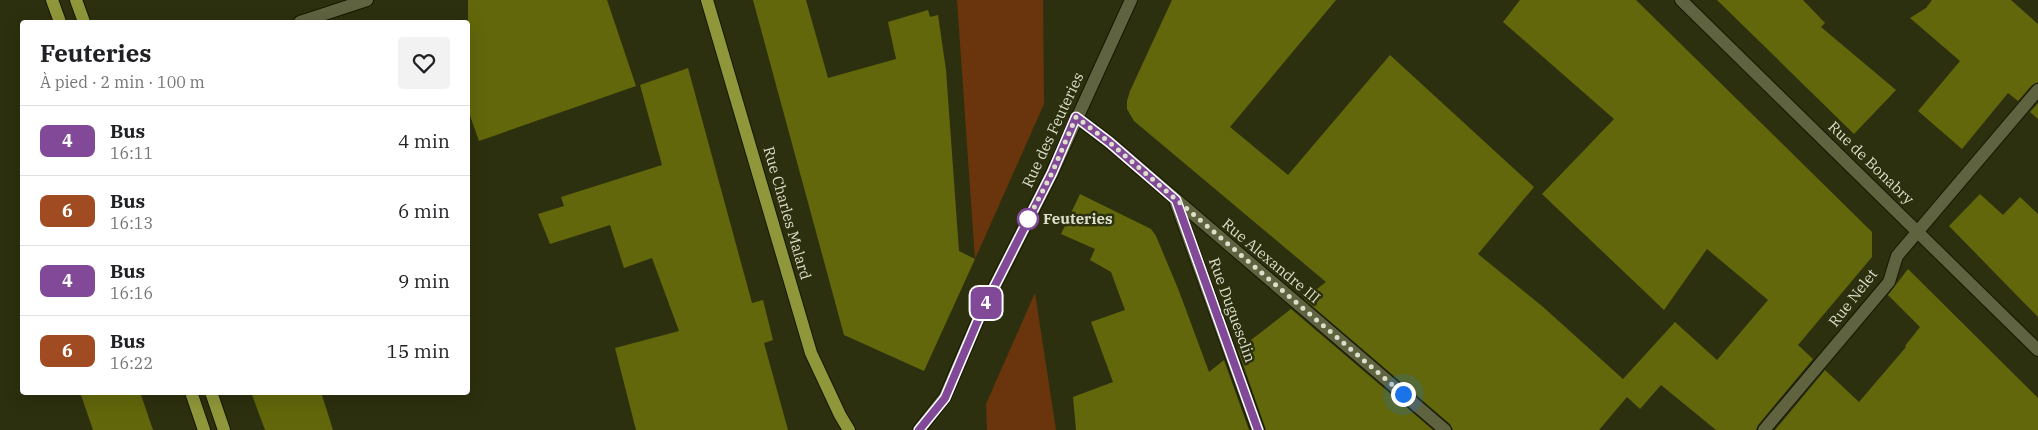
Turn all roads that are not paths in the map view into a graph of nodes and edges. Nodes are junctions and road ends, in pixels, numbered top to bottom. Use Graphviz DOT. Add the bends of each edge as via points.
graph roads {
  1 [pos="52,0"];
  2 [pos="76,0"];
  3 [pos="367,0"];
  4 [pos="707,0"];
  5 [pos="1131,0"];
  6 [pos="1682,0"];
  7 [pos="59,20"];
  8 [pos="83,20"];
  9 [pos="306,20"];
  10 [pos="2038,90"];
  11 [pos="1076,117"];
  12 [pos="1176,200"];
  13 [pos="1918,232"];
  14 [pos="2038,350"];
  15 [pos="192,395"];
  16 [pos="212,395"];
  17 [pos="204,430"];
  18 [pos="224,430"];
  19 [pos="849,430"];
  20 [pos="919,430"];
  21 [pos="1258,430"];
  22 [pos="1445,430"];
  23 [pos="1764,430"];
  1 -- 7 [label="main road"];
  2 -- 8 [label="main road"];
  3 -- 9 [label="street"];
  4 -- 19 [label="main road, Rue Charles Malard" via="811,353"];
  5 -- 11 [label="street, Rue des Feuteries"];
  6 -- 13 [label="street, Rue de Bonabry"];
  10 -- 13 [label="street, Rue Nelet"];
  11 -- 12 [label="street, Rue Alexandre III"];
  11 -- 20 [label="street, Rue des Feuteries" via="1052,173 981,313 945,398"];
  12 -- 21 [label="street, Rue Duguesclin"];
  12 -- 22 [label="street, Rue Alexandre III"];
  13 -- 14 [label="street, Rue de Bonabry"];
  13 -- 23 [label="street, Rue Nelet" via="1897,256 1889,282"];
  15 -- 17 [label="main road"];
  16 -- 18 [label="main road"];
}
